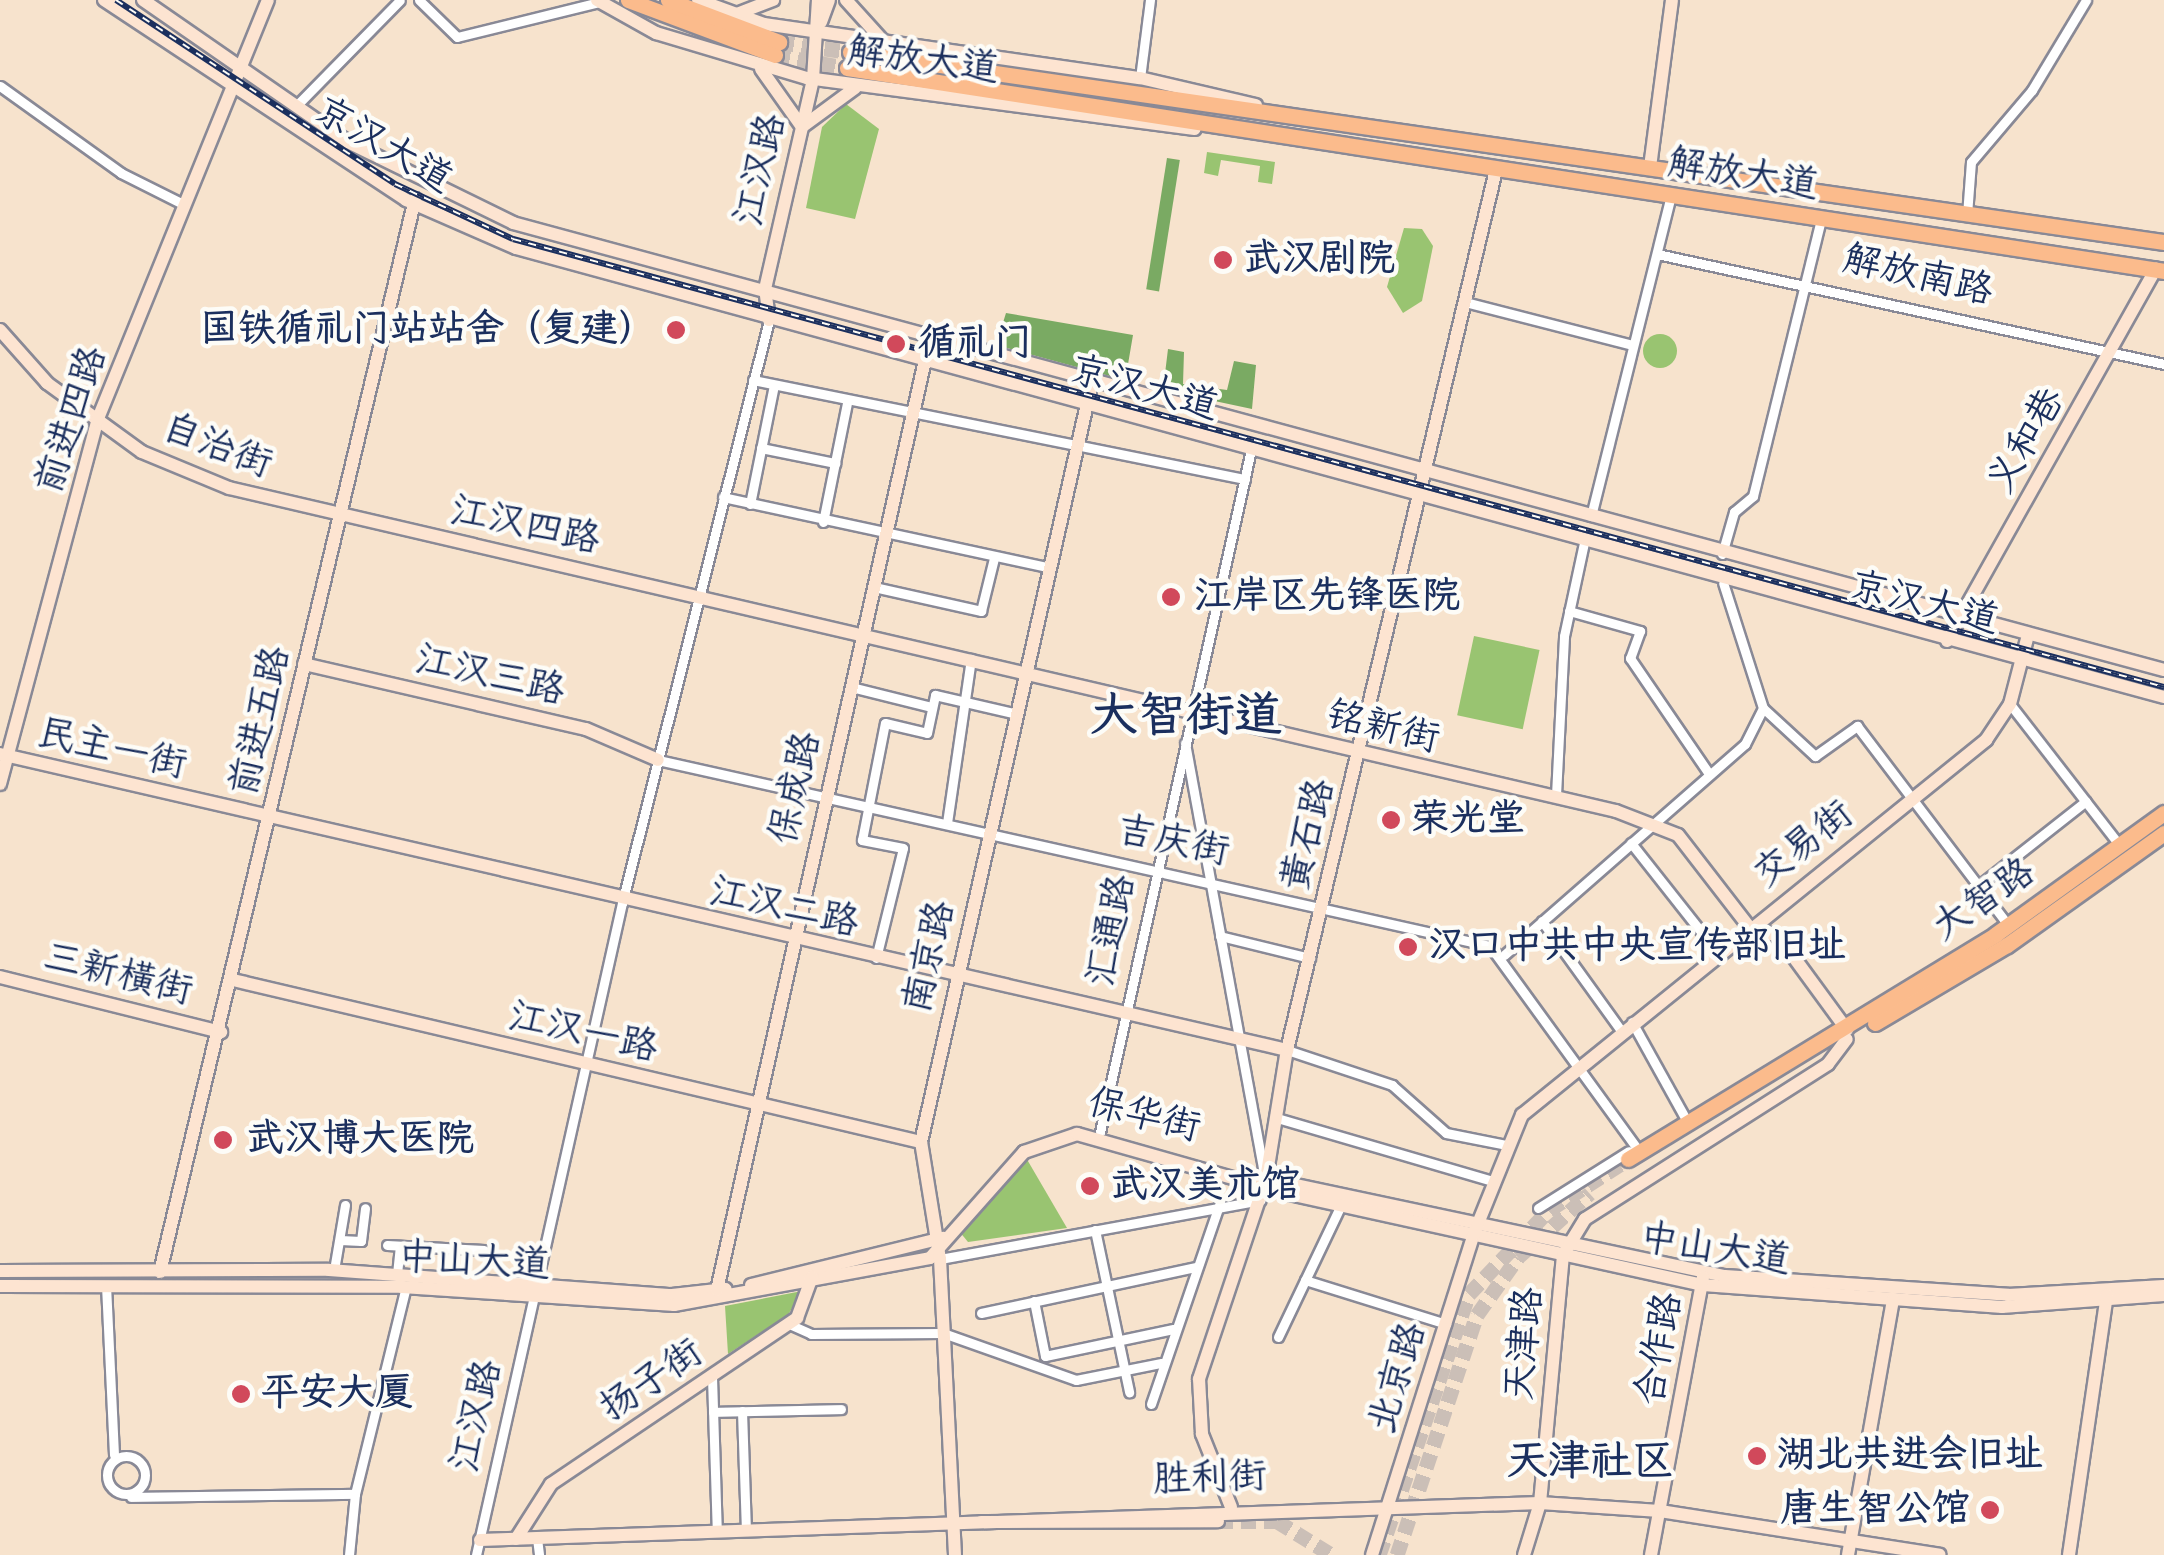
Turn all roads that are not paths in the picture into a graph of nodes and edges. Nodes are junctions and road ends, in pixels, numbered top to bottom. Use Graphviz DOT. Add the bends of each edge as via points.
graph roads {
  1 [pos="104,0"];
  2 [pos="143,0"];
  3 [pos="268,0"];
  4 [pos="400,0"];
  5 [pos="418,0"];
  6 [pos="628,0"];
  7 [pos="668,0"];
  8 [pos="698,0"];
  9 [pos="772,0"];
  10 [pos="818,0"];
  11 [pos="829,0"];
  12 [pos="846,0"];
  13 [pos="1150,0"];
  14 [pos="1672,0"];
  15 [pos="2086,0"];
  16 [pos="598,1"];
  17 [pos="734,15"];
  18 [pos="817,34"];
  19 [pos="886,42"];
  20 [pos="755,65"];
  21 [pos="242,68"];
  22 [pos="1140,78"];
  23 [pos="813,79"];
  24 [pos="231,85"];
  25 [pos="0,86"];
  26 [pos="866,86"];
  27 [pos="296,106"];
  28 [pos="1332,122"];
  29 [pos="802,127"];
  30 [pos="1314,143"];
  31 [pos="1650,167"];
  32 [pos="1496,170"];
  33 [pos="419,184"];
  34 [pos="1671,196"];
  35 [pos="183,204"];
  36 [pos="414,204"];
  37 [pos="1967,215"];
  38 [pos="1821,220"];
  39 [pos="2164,242"];
  40 [pos="1657,254"];
  41 [pos="2162,270"];
  42 [pos="1809,281"];
  43 [pos="765,288"];
  44 [pos="1466,302"];
  45 [pos="769,320"];
  46 [pos="0,330"];
  47 [pos="1632,346"];
  48 [pos="2114,352"];
  49 [pos="925,360"];
  50 [pos="2164,364"];
  51 [pos="753,380"];
  52 [pos="1092,382"];
  53 [pos="774,386"];
  54 [pos="847,404"];
  55 [pos="1088,404"];
  56 [pos="912,417"];
  57 [pos="98,421"];
  58 [pos="761,448"];
  59 [pos="1077,450"];
  60 [pos="1251,450"];
  61 [pos="835,463"];
  62 [pos="1426,476"];
  63 [pos="1244,478"];
  64 [pos="1422,496"];
  65 [pos="723,498"];
  66 [pos="750,504"];
  67 [pos="337,518"];
  68 [pos="1590,519"];
  69 [pos="822,522"];
  70 [pos="885,538"];
  71 [pos="1584,543"];
  72 [pos="1722,554"];
  73 [pos="994,558"];
  74 [pos="1047,567"];
  75 [pos="1724,583"];
  76 [pos="874,587"];
  77 [pos="702,593"];
  78 [pos="1570,612"];
  79 [pos="1958,618"];
  80 [pos="864,633"];
  81 [pos="2028,635"];
  82 [pos="1947,641"];
  83 [pos="971,659"];
  84 [pos="2021,659"];
  85 [pos="304,664"];
  86 [pos="2164,670"];
  87 [pos="1021,672"];
  88 [pos="850,687"];
  89 [pos="2164,697"];
  90 [pos="960,701"];
  91 [pos="2010,704"];
  92 [pos="932,707"];
  93 [pos="1763,708"];
  94 [pos="1013,713"];
  95 [pos="1192,713"];
  96 [pos="1185,742"];
  97 [pos="1359,754"];
  98 [pos="4,755"];
  99 [pos="658,760"];
  100 [pos="1709,774"];
  101 [pos="0,784"];
  102 [pos="824,796"];
  103 [pos="1556,796"];
  104 [pos="1911,799"];
  105 [pos="2086,801"];
  106 [pos="868,806"];
  107 [pos="2164,813"];
  108 [pos="270,818"];
  109 [pos="947,823"];
  110 [pos="1652,825"];
  111 [pos="989,832"];
  112 [pos="2164,833"];
  113 [pos="1631,843"];
  114 [pos="2120,846"];
  115 [pos="1155,868"];
  116 [pos="1208,880"];
  117 [pos="1978,886"];
  118 [pos="622,902"];
  119 [pos="1322,905"];
  120 [pos="1542,920"];
  121 [pos="2008,925"];
  122 [pos="1749,927"];
  123 [pos="1220,936"];
  124 [pos="792,940"];
  125 [pos="1717,952"];
  126 [pos="1504,955"];
  127 [pos="1310,958"];
  128 [pos="876,959"];
  129 [pos="0,977"];
  130 [pos="956,977"];
  131 [pos="233,980"];
  132 [pos="1126,1015"];
  133 [pos="1625,1024"];
  134 [pos="222,1032"];
  135 [pos="1844,1035"];
  136 [pos="1242,1040"];
  137 [pos="1287,1050"];
  138 [pos="1579,1061"];
  139 [pos="589,1066"];
  140 [pos="756,1103"];
  141 [pos="1277,1118"];
  142 [pos="1687,1122"];
  143 [pos="1100,1132"];
  144 [pos="921,1142"];
  145 [pos="1506,1145"];
  146 [pos="1632,1158"];
  147 [pos="1493,1181"];
  148 [pos="1264,1189"];
  149 [pos="1220,1203"];
  150 [pos="1341,1204"];
  151 [pos="345,1205"];
  152 [pos="365,1208"];
  153 [pos="1538,1208"];
  154 [pos="1482,1219"];
  155 [pos="1094,1230"];
  156 [pos="1473,1236"];
  157 [pos="340,1240"];
  158 [pos="1572,1241"];
  159 [pos="386,1245"];
  160 [pos="400,1246"];
  161 [pos="484,1250"];
  162 [pos="938,1253"];
  163 [pos="1564,1255"];
  164 [pos="1196,1268"];
  165 [pos="334,1270"];
  166 [pos="0,1271"];
  167 [pos="160,1272"];
  168 [pos="396,1274"];
  169 [pos="812,1278"];
  170 [pos="1703,1278"];
  171 [pos="1305,1280"];
  172 [pos="106,1285"];
  173 [pos="0,1286"];
  174 [pos="1108,1286"];
  175 [pos="2164,1286"];
  176 [pos="406,1287"];
  177 [pos="537,1290"];
  178 [pos="717,1290"];
  179 [pos="2164,1295"];
  180 [pos="1893,1297"];
  181 [pos="2107,1297"];
  182 [pos="1034,1302"];
  183 [pos="980,1312"];
  184 [pos="789,1324"];
  185 [pos="1446,1324"];
  186 [pos="1173,1330"];
  187 [pos="943,1333"];
  188 [pos="1278,1337"];
  189 [pos="1118,1340"];
  190 [pos="1161,1363"];
  191 [pos="1124,1370"];
  192 [pos="712,1377"];
  193 [pos="1128,1392"];
  194 [pos="1151,1404"];
  195 [pos="841,1409"];
  196 [pos="713,1412"];
  197 [pos="742,1412"];
  198 [pos="114,1456"];
  199 [pos="355,1494"];
  200 [pos="131,1497"];
  201 [pos="1540,1503"];
  202 [pos="1390,1505"];
  203 [pos="1232,1507"];
  204 [pos="1660,1511"];
  205 [pos="954,1519"];
  206 [pos="974,1520"];
  207 [pos="1218,1521"];
  208 [pos="746,1530"];
  209 [pos="717,1532"];
  210 [pos="538,1538"];
  211 [pos="516,1539"];
  212 [pos="480,1540"];
  213 [pos="1851,1540"];
  214 [pos="349,1555"];
  215 [pos="476,1555"];
  216 [pos="539,1555"];
  217 [pos="954,1555"];
  218 [pos="1372,1555"];
  219 [pos="1524,1555"];
  220 [pos="1652,1555"];
  221 [pos="1848,1555"];
  222 [pos="1940,1555"];
  223 [pos="2069,1555"];
  1 -- 24 [label="street, 京汉大道"];
  2 -- 21 [label="street, 京汉大道"];
  3 -- 21 [label="street, 前进四路"];
  4 -- 27 [label="street"];
  5 -- 16 [label="street" via="457,36"];
  6 -- 7 [label="main road" via="777,48"];
  8 -- 17 [label="street, 解放大道"];
  9 -- 17 [label="street"];
  10 -- 18 [label="street"];
  11 -- 18 [label="street"];
  12 -- 19 [label="street"];
  13 -- 22 [label="street"];
  14 -- 31 [label="street"];
  15 -- 37 [label="street" via="2032,90 1972,162"];
  16 -- 20 [label="street, 解放大道" via="656,33"];
  17 -- 18 [label="street, 解放大道"];
  18 -- 19 [label="street, 解放大道"];
  18 -- 23 [label="street, 江汉路"];
  19 -- 22 [label="street, 解放大道"];
  20 -- 23 [label="street, 解放大道"];
  20 -- 29 [label="street" via="788,97"];
  21 -- 24 [label="street, 前进四路"];
  21 -- 27 [label="street, 京汉大道"];
  22 -- 28 [label="street, 解放大道"];
  23 -- 26 [label="street, 解放大道"];
  23 -- 29 [label="street, 江汉路"];
  24 -- 35 [label="street, 前进四路"];
  24 -- 36 [label="street, 京汉大道"];
  25 -- 35 [label="street" via="121,173"];
  26 -- 29 [label="street" via="836,96"];
  26 -- 30 [label="street, 解放大道"];
  27 -- 33 [label="street, 京汉大道"];
  28 -- 30 [label="main road, 解放大道" via="848,60"];
  28 -- 31 [label="main road, 解放大道"];
  29 -- 43 [label="street, 江汉路"];
  30 -- 32 [label="main road, 解放大道"];
  31 -- 37 [label="main road, 解放大道"];
  32 -- 34 [label="main road, 解放大道"];
  32 -- 44 [label="street, 黄石路"];
  33 -- 36 [label="street, 前进五路"];
  33 -- 43 [label="street, 京汉大道" via="513,223"];
  34 -- 38 [label="main road, 解放大道"];
  34 -- 40 [label="street"];
  35 -- 57 [label="street, 前进四路"];
  36 -- 45 [label="street, 京汉大道" via="516,248"];
  36 -- 67 [label="street, 前进五路"];
  37 -- 39 [label="main road, 解放大道"];
  38 -- 41 [label="main road, 解放大道"];
  38 -- 42 [label="street"];
  40 -- 42 [label="street, 解放南路"];
  40 -- 47 [label="street"];
  41 -- 48 [label="street, 义和巷"];
  42 -- 48 [label="street, 解放南路"];
  42 -- 72 [label="street" via="1753,496 1734,512"];
  43 -- 45 [label="street, 江汉路"];
  43 -- 52 [label="street, 京汉大道"];
  44 -- 47 [label="street"];
  44 -- 62 [label="street, 黄石路"];
  45 -- 49 [label="street, 京汉大道"];
  45 -- 51 [label="street, 江汉路"];
  46 -- 57 [label="street, 自治街"];
  47 -- 68 [label="street"];
  48 -- 50 [label="street, 解放南路"];
  48 -- 79 [label="street, 义和巷"];
  49 -- 55 [label="street, 京汉大道"];
  49 -- 56 [label="street, 保成路"];
  51 -- 53 [label="street"];
  51 -- 65 [label="street, 江汉路"];
  52 -- 55 [label="street, 南京路"];
  52 -- 62 [label="street, 京汉大道"];
  53 -- 54 [label="street"];
  53 -- 58 [label="street"];
  54 -- 56 [label="street"];
  54 -- 61 [label="street"];
  55 -- 59 [label="street, 南京路"];
  55 -- 60 [label="street, 京汉大道"];
  56 -- 59 [label="street"];
  56 -- 70 [label="street, 保成路"];
  57 -- 67 [label="street, 自治街" via="166,466"];
  57 -- 98 [label="street, 前进四路"];
  58 -- 61 [label="street"];
  58 -- 66 [label="street"];
  59 -- 63 [label="street"];
  59 -- 74 [label="street, 南京路"];
  60 -- 63 [label="street, 汇通路"];
  60 -- 64 [label="street, 京汉大道"];
  61 -- 69 [label="street"];
  62 -- 64 [label="street, 黄石路"];
  62 -- 68 [label="street, 京汉大道"];
  63 -- 95 [label="street, 汇通路"];
  64 -- 71 [label="street, 京汉大道"];
  64 -- 97 [label="street, 黄石路"];
  65 -- 66 [label="street"];
  65 -- 77 [label="street, 江汉路"];
  66 -- 69 [label="street"];
  67 -- 77 [label="street, 江汉四路"];
  67 -- 85 [label="street, 前进五路"];
  68 -- 72 [label="street, 京汉大道"];
  69 -- 70 [label="street"];
  70 -- 73 [label="street"];
  70 -- 76 [label="street, 保成路"];
  71 -- 75 [label="street, 京汉大道"];
  71 -- 78 [label="street"];
  72 -- 79 [label="street, 京汉大道"];
  73 -- 74 [label="street"];
  73 -- 76 [label="street" via="981,611"];
  74 -- 87 [label="street, 南京路"];
  75 -- 82 [label="street, 京汉大道"];
  75 -- 93 [label="street"];
  76 -- 80 [label="street, 保成路"];
  77 -- 80 [label="street, 铭新街"];
  77 -- 99 [label="street, 江汉路"];
  78 -- 100 [label="street" via="1640,630 1630,658"];
  78 -- 103 [label="street"];
  79 -- 81 [label="street, 京汉大道"];
  79 -- 82 [label="street, 义和巷"];
  80 -- 83 [label="street, 铭新街"];
  80 -- 88 [label="street, 保成路"];
  81 -- 84 [label="street, 交易街"];
  81 -- 86 [label="street, 京汉大道"];
  82 -- 84 [label="street, 京汉大道"];
  83 -- 87 [label="street, 铭新街"];
  83 -- 90 [label="street"];
  84 -- 89 [label="street, 京汉大道"];
  84 -- 91 [label="street, 交易街"];
  85 -- 99 [label="street, 江汉三路" via="586,729"];
  85 -- 108 [label="street, 前进五路"];
  87 -- 94 [label="street, 南京路"];
  87 -- 95 [label="street, 铭新街"];
  88 -- 92 [label="street"];
  88 -- 102 [label="street, 保成路"];
  90 -- 92 [label="street" via="935,695"];
  90 -- 94 [label="street"];
  90 -- 109 [label="street" via="950,755 961,756"];
  91 -- 104 [label="street, 交易街" via="1986,740"];
  91 -- 105 [label="street"];
  92 -- 106 [label="street" via="927,734 885,723"];
  93 -- 100 [label="street" via="1745,744"];
  93 -- 104 [label="street" via="1815,756 1857,726"];
  94 -- 111 [label="street, 南京路"];
  95 -- 96 [label="street, 汇通路"];
  95 -- 97 [label="street, 铭新街"];
  96 -- 115 [label="street, 汇通路"];
  96 -- 116 [label="street"];
  97 -- 103 [label="street, 铭新街"];
  97 -- 119 [label="street, 黄石路"];
  98 -- 101 [label="street, 前进四路"];
  98 -- 108 [label="street, 民主一街"];
  99 -- 102 [label="street, 吉庆街"];
  99 -- 118 [label="street, 江汉路"];
  100 -- 110 [label="street"];
  102 -- 106 [label="street, 吉庆街"];
  102 -- 124 [label="street, 保成路"];
  103 -- 110 [label="street, 铭新街"];
  104 -- 117 [label="street"];
  104 -- 122 [label="street, 交易街"];
  105 -- 114 [label="street"];
  105 -- 117 [label="street"];
  106 -- 109 [label="street, 吉庆街"];
  106 -- 128 [label="street" via="862,840 903,848"];
  107 -- 114 [label="main road, 大智路"];
  108 -- 118 [label="street, 江汉二路"];
  108 -- 131 [label="street, 前进五路"];
  109 -- 111 [label="street, 吉庆街"];
  110 -- 113 [label="street"];
  110 -- 122 [label="street, 铭新街" via="1678,836"];
  111 -- 115 [label="street, 吉庆街"];
  111 -- 130 [label="street, 南京路"];
  112 -- 135 [label="main road, 大智路" via="2008,945"];
  113 -- 120 [label="street"];
  113 -- 125 [label="street"];
  114 -- 121 [label="main road, 大智路"];
  115 -- 116 [label="street, 吉庆街"];
  115 -- 132 [label="street, 汇通路"];
  116 -- 119 [label="street, 吉庆街"];
  116 -- 123 [label="street"];
  117 -- 121 [label="street"];
  118 -- 124 [label="street, 江汉二路"];
  118 -- 139 [label="street, 江汉路"];
  119 -- 126 [label="street, 吉庆街"];
  119 -- 127 [label="street, 黄石路"];
  120 -- 126 [label="street"];
  120 -- 133 [label="street"];
  121 -- 135 [label="main road, 大智路"];
  122 -- 125 [label="street, 交易街"];
  122 -- 135 [label="street, 铭新街" via="1779,937"];
  123 -- 127 [label="street"];
  123 -- 136 [label="street"];
  124 -- 128 [label="street, 江汉二路"];
  124 -- 140 [label="street, 保成路"];
  125 -- 133 [label="street, 交易街"];
  126 -- 138 [label="street"];
  127 -- 137 [label="street, 黄石路"];
  128 -- 130 [label="street, 江汉二路"];
  129 -- 134 [label="street, 三新横街"];
  130 -- 132 [label="street, 江汉二路"];
  130 -- 144 [label="street, 南京路"];
  131 -- 134 [label="street, 前进五路"];
  131 -- 139 [label="street, 江汉一路"];
  132 -- 136 [label="street, 江汉二路"];
  132 -- 143 [label="street, 汇通路"];
  133 -- 138 [label="street, 交易街"];
  133 -- 142 [label="street"];
  134 -- 167 [label="street, 前进五路"];
  135 -- 142 [label="main road, 大智路"];
  135 -- 146 [label="main road, 大智路"];
  135 -- 158 [label="street, 大智路" via="1782,1096 1605,1201"];
  136 -- 137 [label="street, 江汉二路"];
  136 -- 148 [label="street"];
  137 -- 141 [label="street, 黄石路"];
  137 -- 145 [label="street" via="1392,1085 1446,1133"];
  138 -- 145 [label="street, 交易街" via="1522,1115"];
  138 -- 146 [label="street"];
  139 -- 140 [label="street, 江汉一路"];
  139 -- 177 [label="street, 江汉路"];
  140 -- 144 [label="street, 江汉一路"];
  140 -- 178 [label="street, 保成路"];
  141 -- 147 [label="street"];
  141 -- 148 [label="street, 黄石路"];
  142 -- 146 [label="main road, 大智路"];
  143 -- 148 [label="street, 保华街"];
  143 -- 162 [label="street, 保华街" via="1060,1128 1020,1146"];
  144 -- 162 [label="street, 南京路"];
  145 -- 147 [label="street, 交易街"];
  146 -- 153 [label="street, 大智路"];
  147 -- 154 [label="street, 交易街"];
  148 -- 149 [label="street, 中山大道"];
  148 -- 150 [label="street, 中山大道"];
  148 -- 154 [label="street, 中山大道"];
  148 -- 162 [label="street, 保华街" via="1077,1134 1042,1140"];
  148 -- 203 [label="street, 黄石路" via="1198,1389 1202,1434"];
  149 -- 162 [label="street, 中山大道"];
  149 -- 164 [label="street"];
  150 -- 156 [label="street, 中山大道"];
  150 -- 171 [label="street"];
  151 -- 157 [label="street"];
  152 -- 157 [label="street" via="361,1241"];
  154 -- 156 [label="street, 北京路"];
  154 -- 158 [label="street, 中山大道"];
  155 -- 174 [label="street"];
  156 -- 163 [label="street, 中山大道"];
  156 -- 185 [label="street, 北京路"];
  157 -- 165 [label="street"];
  158 -- 163 [label="street, 大智路"];
  158 -- 170 [label="street, 中山大道"];
  159 -- 160 [label="street"];
  160 -- 161 [label="street"];
  160 -- 168 [label="street"];
  162 -- 169 [label="street, 中山大道"];
  162 -- 187 [label="street, 南京路"];
  163 -- 170 [label="street, 中山大道"];
  163 -- 201 [label="street, 天津路"];
  164 -- 174 [label="street"];
  164 -- 186 [label="street"];
  165 -- 167 [label="street, 中山大道"];
  165 -- 168 [label="street, 中山大道"];
  166 -- 167 [label="street, 中山大道"];
  168 -- 177 [label="street, 中山大道"];
  169 -- 177 [label="street, 中山大道" via="674,1305"];
  169 -- 178 [label="street, 中山大道"];
  169 -- 184 [label="street, 扬子街"];
  170 -- 180 [label="street, 中山大道"];
  170 -- 204 [label="street, 合作路"];
  171 -- 185 [label="street"];
  171 -- 188 [label="street"];
  172 -- 173 [label="street, 中山大道"];
  172 -- 176 [label="street, 中山大道"];
  172 -- 198 [label="street"];
  174 -- 182 [label="street"];
  174 -- 189 [label="street"];
  175 -- 181 [label="street, 中山大道"];
  176 -- 177 [label="street, 中山大道"];
  176 -- 199 [label="street"];
  177 -- 178 [label="street, 中山大道"];
  177 -- 212 [label="street, 江汉路"];
  179 -- 181 [label="street, 中山大道"];
  180 -- 181 [label="street, 中山大道"];
  180 -- 213 [label="street"];
  181 -- 223 [label="street"];
  182 -- 183 [label="street"];
  182 -- 189 [label="street" via="1045,1356"];
  184 -- 187 [label="street" via="811,1334"];
  184 -- 192 [label="street, 扬子街"];
  185 -- 202 [label="street, 北京路"];
  186 -- 189 [label="street"];
  186 -- 190 [label="street"];
  187 -- 191 [label="street" via="1076,1380"];
  187 -- 205 [label="street, 南京路"];
  189 -- 191 [label="street"];
  190 -- 191 [label="street"];
  190 -- 194 [label="street"];
  191 -- 193 [label="street"];
  192 -- 196 [label="street"];
  192 -- 211 [label="street, 扬子街" via="551,1484"];
  195 -- 197 [label="street"];
  196 -- 197 [label="street"];
  196 -- 209 [label="street"];
  197 -- 208 [label="street"];
  198 -- 200 [label="street" via="109,1477"];
  198 -- 200 [label="street" via="140,1468 146,1483"];
  199 -- 200 [label="street"];
  199 -- 214 [label="street"];
  201 -- 202 [label="street, 胜利街"];
  201 -- 204 [label="street, 胜利街"];
  201 -- 219 [label="street, 天津路"];
  202 -- 203 [label="street, 胜利街"];
  202 -- 218 [label="street, 北京路"];
  203 -- 206 [label="street, 胜利街"];
  204 -- 213 [label="street, 胜利街"];
  204 -- 220 [label="street, 合作路"];
  205 -- 206 [label="street, 胜利街"];
  205 -- 208 [label="street, 胜利街"];
  205 -- 217 [label="street, 南京路"];
  206 -- 207 [label="street" via="1009,1528"];
  208 -- 209 [label="street, 胜利街"];
  209 -- 210 [label="street, 胜利街"];
  210 -- 211 [label="street, 胜利街"];
  210 -- 216 [label="street"];
  211 -- 212 [label="street, 胜利街"];
  212 -- 215 [label="street, 江汉路"];
  213 -- 221 [label="street"];
  213 -- 222 [label="street, 胜利街"];
}
